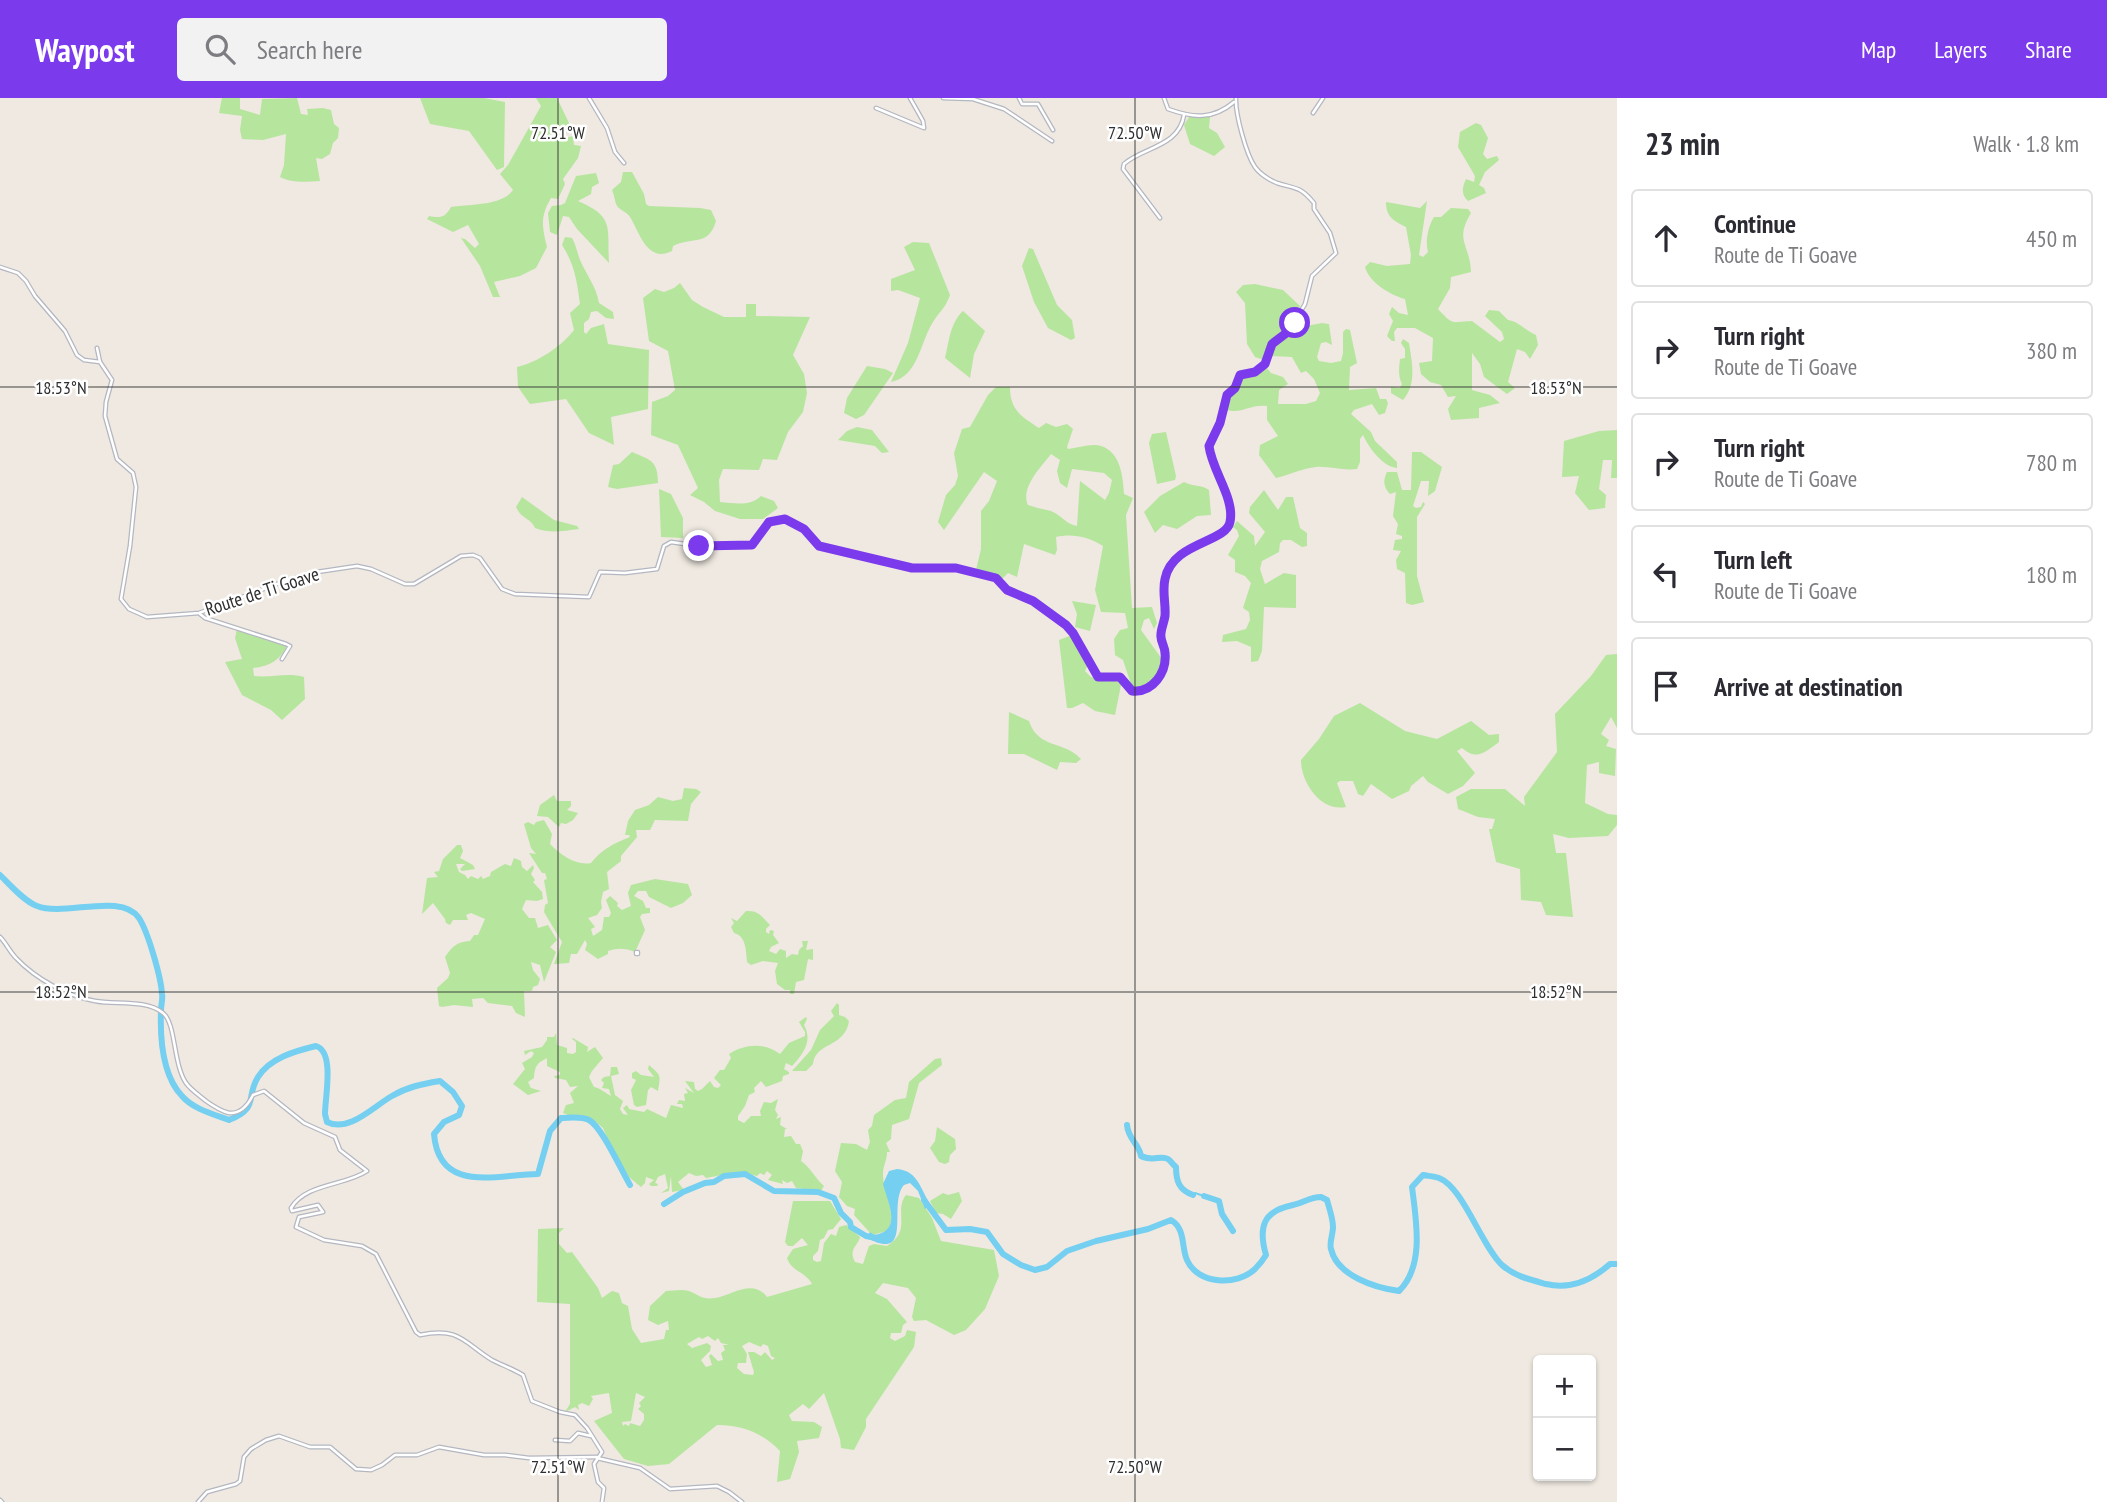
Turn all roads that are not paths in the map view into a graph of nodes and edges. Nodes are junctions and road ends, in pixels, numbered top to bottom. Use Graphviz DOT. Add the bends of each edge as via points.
graph roads {
  1 [pos="589,98"];
  2 [pos="910,98"];
  3 [pos="943,98"];
  4 [pos="1019,98"];
  5 [pos="1164,98"];
  6 [pos="1323,98"];
  7 [pos="1236,100"];
  8 [pos="876,108"];
  9 [pos="1313,113"];
  10 [pos="1184,115"];
  11 [pos="1053,130"];
  12 [pos="1052,141"];
  13 [pos="624,163"];
  14 [pos="1160,218"];
  15 [pos="0,267"];
  16 [pos="97,348"];
  17 [pos="100,362"];
  18 [pos="199,612"];
  19 [pos="282,659"];
  20 [pos="0,937"];
  21 [pos="591,1436"];
  22 [pos="555,1440"];
  23 [pos="597,1458"];
  24 [pos="198,1502"];
  25 [pos="602,1502"];
  26 [pos="742,1502"];
  1 -- 13 [label="street"];
  2 -- 8 [label="street" via="924,128"];
  3 -- 12 [label="street" via="973,99 1004,109"];
  4 -- 11 [label="street" via="1022,104 1038,104"];
  5 -- 10 [label="street" via="1168,109"];
  6 -- 9 [label="street"];
  7 -- 10 [label="street" via="1207,117"];
  7 -- 18 [label="street, Route de Ti Goave" via="1252,164 1276,182 1303,190 1330,233 1336,253 1312,276 1305,304 1289,331 1272,344 1265,364 1240,375 1227,395 1209,446 1231,508 1230,525 1223,533 1182,551 1172,564 1165,579 1160,635 1166,655 1150,689 1132,691 1120,677 1098,677 1066,625 1033,601 1007,590 996,578 956,568 912,568 819,546 804,529 785,519 769,522 752,545 699,546 671,541 664,545 657,569 600,572 589,597 515,594 502,589 480,558 472,555 461,556 414,584 357,566 317,572"];
  10 -- 14 [label="street" via="1183,123 1164,144 1124,164 1123,169"];
  15 -- 17 [label="street" via="26,281 65,331 77,355"];
  16 -- 17 [label="street"];
  17 -- 18 [label="street, Route de Ti Goave" via="112,380 105,416 117,459 133,473 135,488 121,599 129,609 147,617"];
  18 -- 19 [label="street" via="205,618 290,646"];
  20 -- 21 [label="street" via="31,971 61,989 92,1000 161,1011 171,1025 186,1084 215,1108 237,1112 253,1095 264,1091 304,1123 335,1137 340,1150 368,1171 295,1203 292,1211 318,1205 323,1212 299,1217 296,1227 324,1240 370,1248 415,1332 445,1333 469,1342 523,1375 533,1401 575,1415"];
  21 -- 22 [label="street" via="580,1433 570,1441"];
  21 -- 23 [label="street" via="602,1451"];
  23 -- 24 [label="street" via="484,1455 439,1447 417,1455 395,1455 370,1470 356,1469 330,1447 310,1447 279,1436 248,1451 240,1481 207,1492"];
  23 -- 25 [label="street" via="594,1464 604,1488"];
  23 -- 26 [label="street" via="645,1471 670,1489 717,1486"];
}
